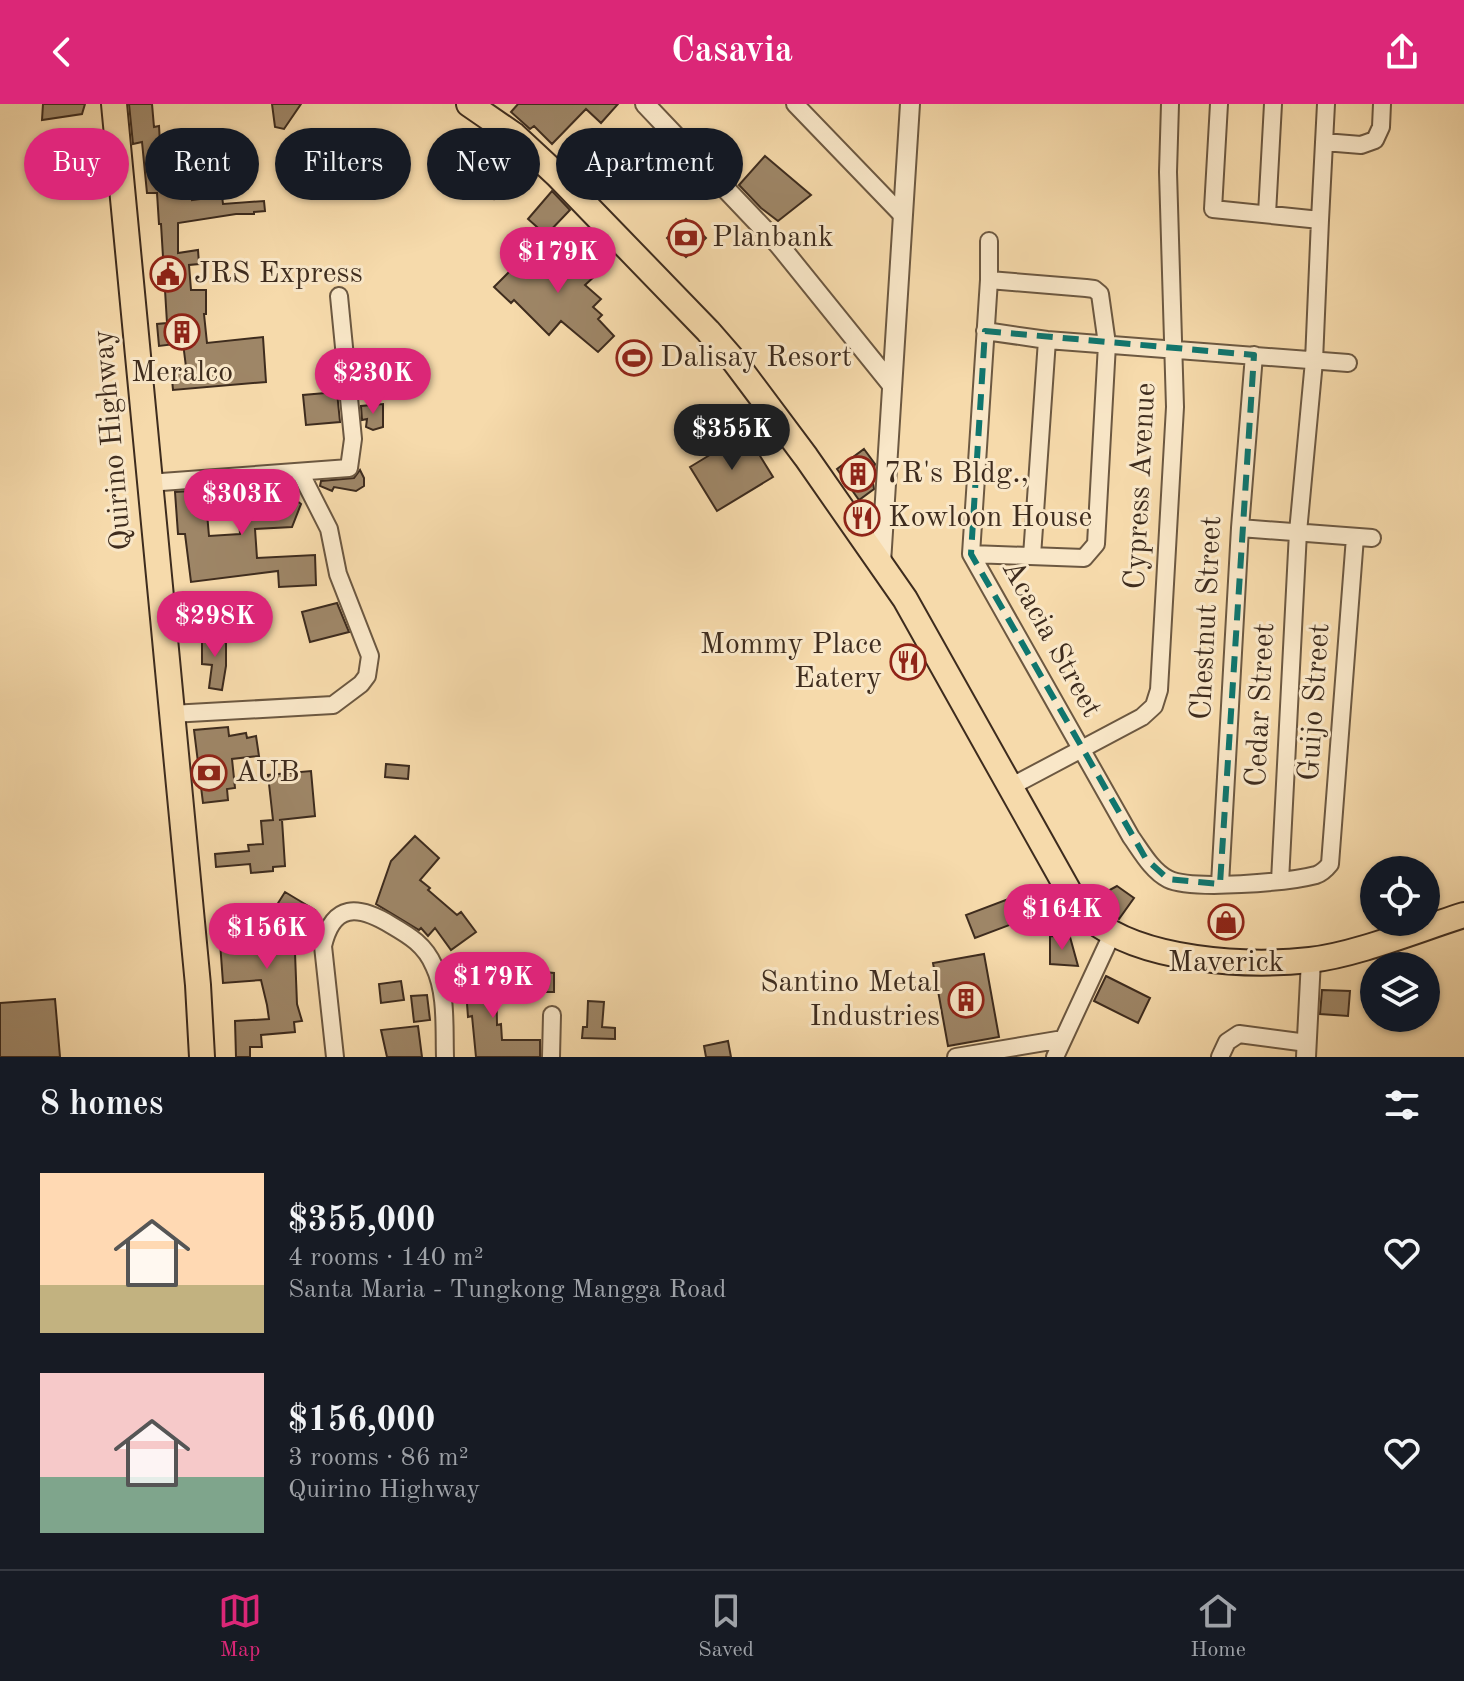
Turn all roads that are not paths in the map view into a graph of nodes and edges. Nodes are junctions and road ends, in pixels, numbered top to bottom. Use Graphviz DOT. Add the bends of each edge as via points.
graph roads {
  1 [pos="114,104"];
  2 [pos="469,104"];
  3 [pos="645,104"];
  4 [pos="795,104"];
  5 [pos="910,104"];
  6 [pos="1170,104"];
  7 [pos="1219,104"];
  8 [pos="1273,104"];
  9 [pos="1326,104"];
  10 [pos="1382,104"];
  11 [pos="1324,142"];
  12 [pos="1267,214"];
  13 [pos="903,216"];
  14 [pos="1320,220"];
  15 [pos="989,241"];
  16 [pos="989,280"];
  17 [pos="339,296"];
  18 [pos="985,331"];
  19 [pos="1047,340"];
  20 [pos="1107,344"];
  21 [pos="1174,350"];
  22 [pos="1254,355"];
  23 [pos="1314,361"];
  24 [pos="1348,363"];
  25 [pos="892,385"];
  26 [pos="300,472"];
  27 [pos="148,483"];
  28 [pos="1240,528"];
  29 [pos="1298,532"];
  30 [pos="971,554"];
  31 [pos="1032,556"];
  32 [pos="881,563"];
  33 [pos="171,714"];
  34 [pos="1081,749"];
  35 [pos="1012,786"];
  36 [pos="1325,870"];
  37 [pos="1280,881"];
  38 [pos="1220,884"];
  39 [pos="1464,915"];
  40 [pos="1113,932"];
  41 [pos="1311,960"];
  42 [pos="552,1015"];
  43 [pos="1063,1039"];
  44 [pos="1306,1050"];
  45 [pos="202,1057"];
  46 [pos="335,1057"];
  47 [pos="445,1057"];
  48 [pos="551,1057"];
  49 [pos="956,1057"];
  50 [pos="1055,1057"];
  51 [pos="1220,1057"];
  1 -- 27 [label="main road, Quirino Highway"];
  2 -- 32 [label="main road" via="514,135 557,175 708,331"];
  3 -- 25 [label="street" via="779,245"];
  4 -- 13 [label="street"];
  5 -- 13 [label="street"];
  6 -- 21 [label="street, Cypress Avenue"];
  7 -- 12 [label="street" via="1213,209"];
  8 -- 12 [label="street"];
  9 -- 11 [label="street, Cedar Street"];
  10 -- 11 [label="street" via="1375,140 1361,145"];
  11 -- 14 [label="street, Cedar Street"];
  12 -- 14 [label="street"];
  13 -- 25 [label="street"];
  14 -- 23 [label="street, Cedar Street"];
  15 -- 16 [label="street, Acacia Street"];
  16 -- 18 [label="street, Acacia Street"];
  16 -- 20 [label="street" via="1094,289 1100,294"];
  17 -- 26 [label="street" via="353,439 349,468"];
  18 -- 19 [label="street"];
  18 -- 30 [label="street, Acacia Street"];
  19 -- 20 [label="street"];
  19 -- 31 [label="street"];
  20 -- 21 [label="street"];
  20 -- 31 [label="street" via="1096,544 1084,558"];
  21 -- 22 [label="street"];
  21 -- 34 [label="street, Cypress Avenue" via="1159,690 1154,706 1142,717"];
  22 -- 23 [label="street"];
  22 -- 28 [label="street, Chestnut Street"];
  23 -- 24 [label="street"];
  23 -- 29 [label="street, Cedar Street"];
  25 -- 32 [label="street"];
  26 -- 27 [label="street"];
  26 -- 33 [label="street" via="329,529 338,574 369,650 367,676 333,705"];
  27 -- 33 [label="main road, Quirino Highway"];
  28 -- 29 [label="street"];
  28 -- 38 [label="street, Chestnut Street"];
  29 -- 36 [label="street, Guijo Street" via="1364,538 1332,856"];
  29 -- 37 [label="street, Cedar Street"];
  30 -- 31 [label="street"];
  30 -- 34 [label="street, Acacia Street"];
  32 -- 35 [label="main road"];
  33 -- 45 [label="main road, Quirino Highway"];
  34 -- 35 [label="street, Cypress Avenue"];
  34 -- 38 [label="street, Acacia Street" via="1146,859 1168,879"];
  35 -- 40 [label="main road" via="1071,895 1090,918"];
  36 -- 37 [label="street, Acacia Street"];
  37 -- 38 [label="street, Acacia Street"];
  39 -- 41 [label="main road"];
  40 -- 41 [label="main road" via="1161,953 1231,961"];
  40 -- 43 [label="street"];
  41 -- 44 [label="street"];
  42 -- 48 [label="street"];
  43 -- 49 [label="street"];
  43 -- 50 [label="street"];
  44 -- 51 [label="street" via="1239,1034 1227,1042"];
  46 -- 47 [label="street" via="323,946 327,928 338,914 354,910 372,913 420,943 428,955 442,994"];
}
